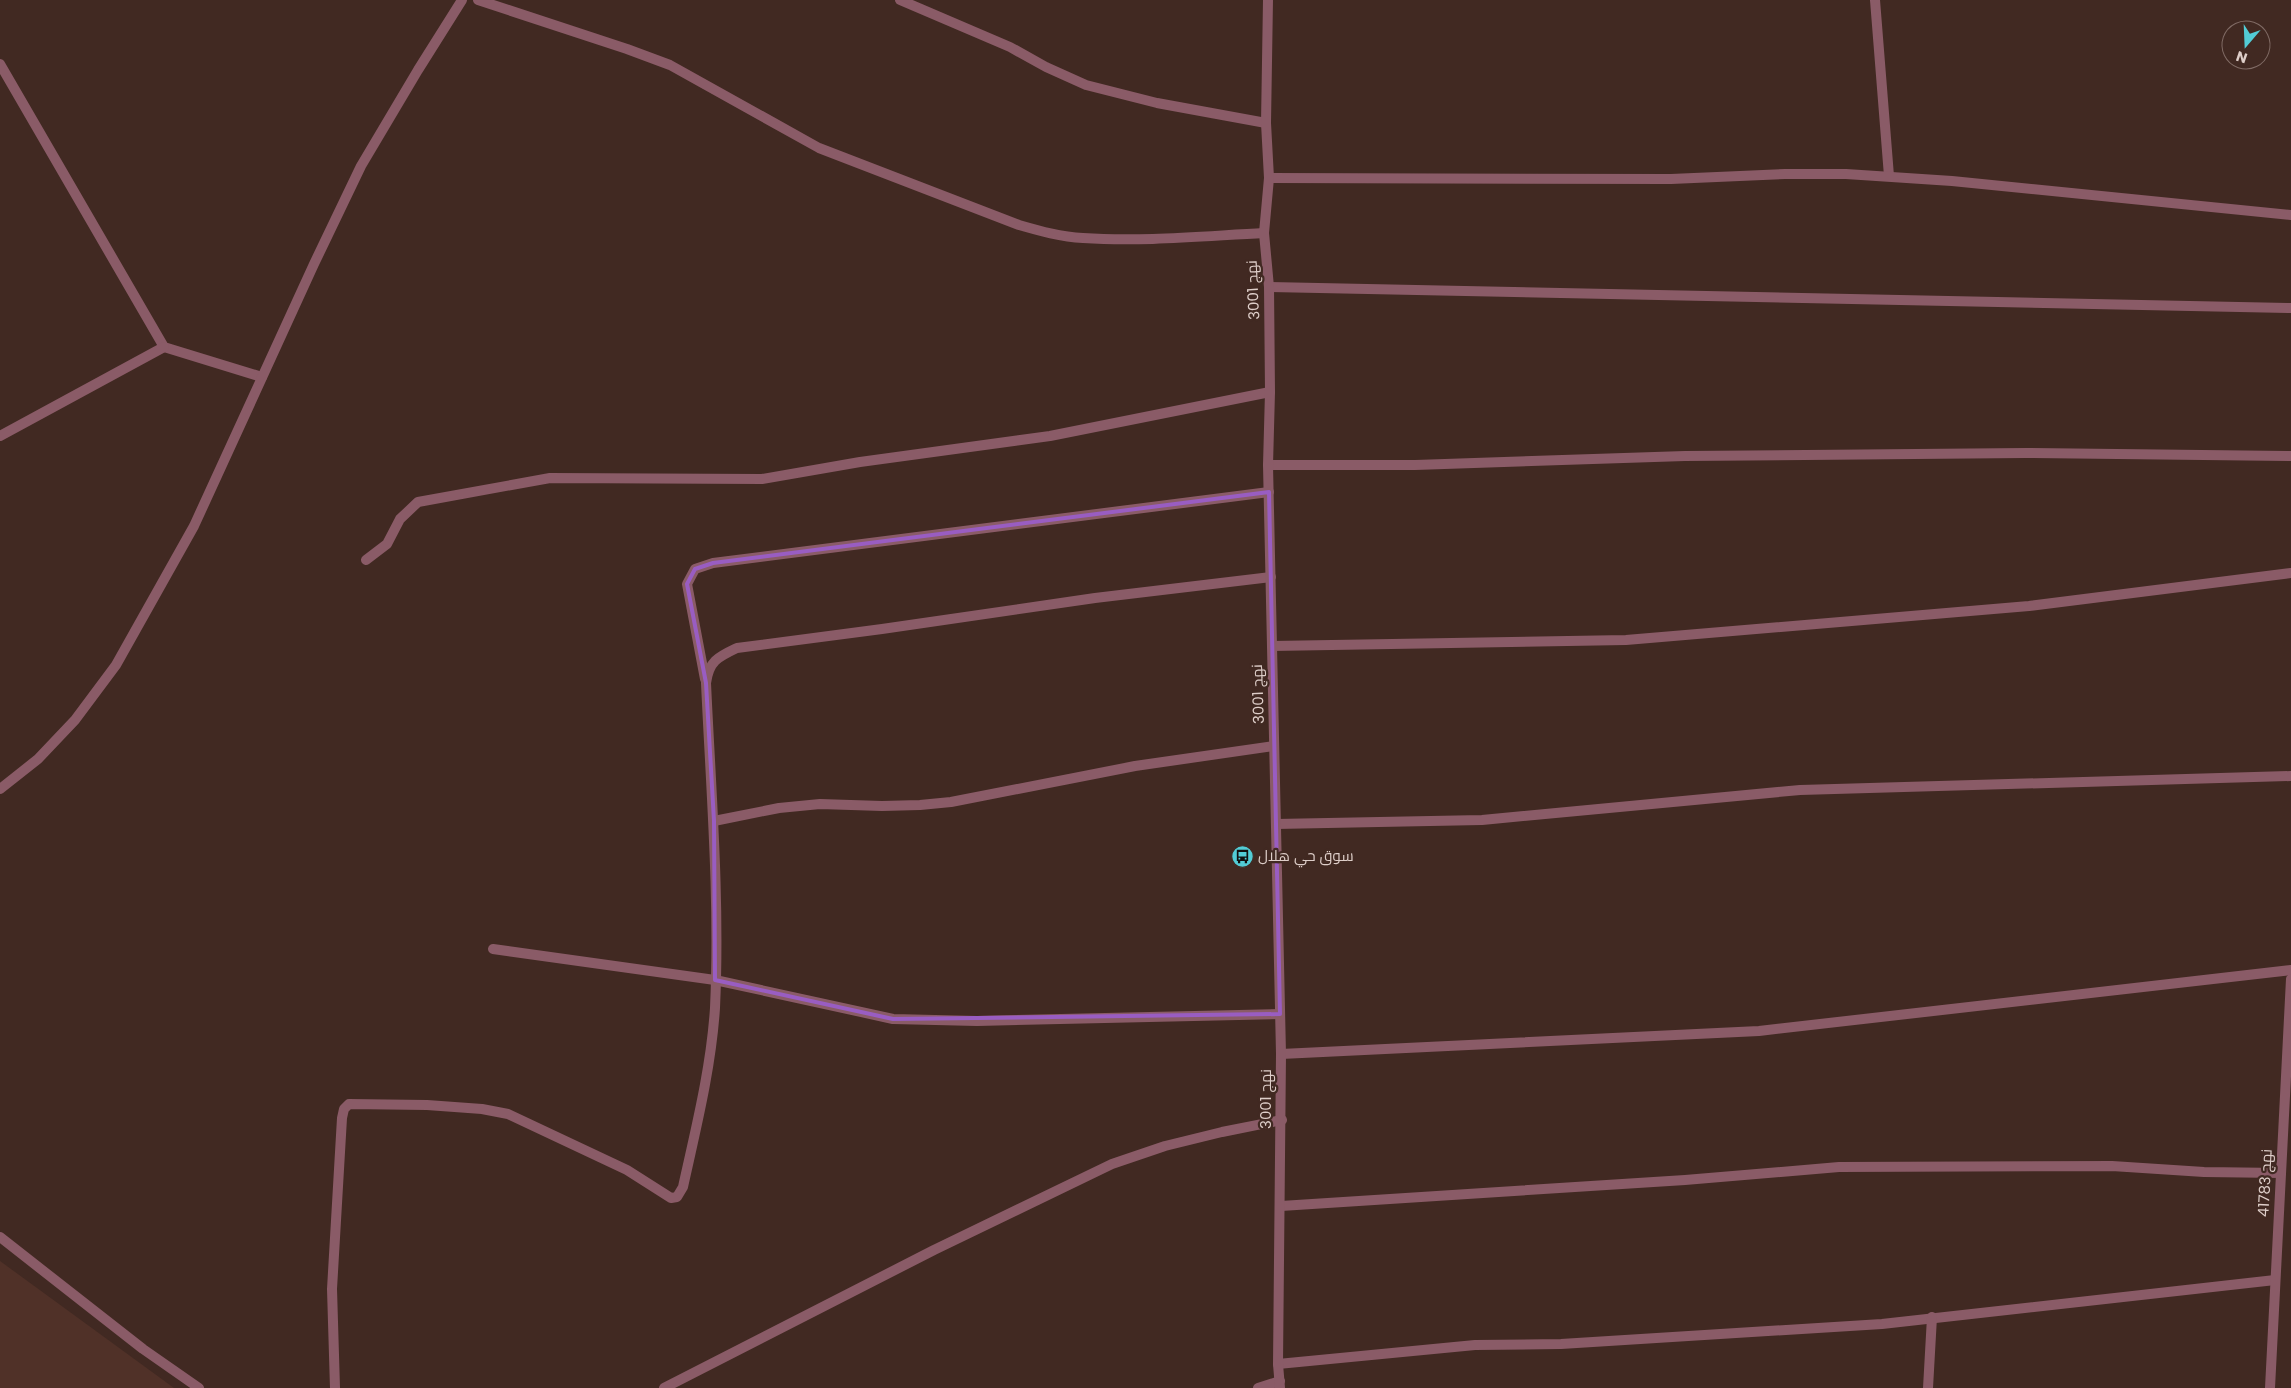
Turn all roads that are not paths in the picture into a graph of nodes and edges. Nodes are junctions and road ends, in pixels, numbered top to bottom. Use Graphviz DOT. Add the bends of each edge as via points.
graph roads {
  1 [pos="462,0"];
  2 [pos="478,0"];
  3 [pos="900,0"];
  4 [pos="1268,0"];
  5 [pos="1875,0"];
  6 [pos="0,64"];
  7 [pos="1266,123"];
  8 [pos="1889,176"];
  9 [pos="1269,178"];
  10 [pos="2291,215"];
  11 [pos="1264,233"];
  12 [pos="1269,287"];
  13 [pos="2291,308"];
  14 [pos="164,346"];
  15 [pos="262,377"];
  16 [pos="1270,392"];
  17 [pos="0,436"];
  18 [pos="2291,456"];
  19 [pos="1268,465"];
  20 [pos="1269,492"];
  21 [pos="366,560"];
  22 [pos="2291,573"];
  23 [pos="1271,577"];
  24 [pos="1272,646"];
  25 [pos="706,683"];
  26 [pos="1274,746"];
  27 [pos="2291,776"];
  28 [pos="0,790"];
  29 [pos="714,822"];
  30 [pos="1276,824"];
  31 [pos="493,949"];
  32 [pos="2291,970"];
  33 [pos="2291,979"];
  34 [pos="715,980"];
  35 [pos="1280,1014"];
  36 [pos="1281,1054"];
  37 [pos="1282,1120"];
  38 [pos="2281,1172"];
  39 [pos="1281,1206"];
  40 [pos="0,1237"];
  41 [pos="2275,1280"];
  42 [pos="1932,1317"];
  43 [pos="1278,1364"];
  44 [pos="1280,1384"];
  45 [pos="199,1388"];
  46 [pos="335,1388"];
  47 [pos="664,1388"];
  48 [pos="1258,1388"];
  49 [pos="1928,1388"];
  50 [pos="2270,1388"];
  1 -- 15 [label="street" via="361,166"];
  2 -- 11 [label="street" via="670,65 819,148 1019,225 1083,238"];
  3 -- 7 [label="street" via="1010,47 1086,85 1157,103"];
  4 -- 7 [label="street, نهج 3001"];
  5 -- 8 [label="street"];
  6 -- 14 [label="street"];
  7 -- 9 [label="street, نهج 3001"];
  8 -- 9 [label="street"];
  8 -- 10 [label="street"];
  9 -- 11 [label="street, نهج 3001"];
  11 -- 12 [label="street, نهج 3001"];
  12 -- 13 [label="street"];
  12 -- 16 [label="street, نهج 3001"];
  14 -- 15 [label="street"];
  14 -- 17 [label="street"];
  15 -- 28 [label="street" via="194,526 116,665 75,720 38,759"];
  16 -- 19 [label="street, نهج 3001"];
  16 -- 21 [label="street" via="1050,436 762,479 550,478 418,502 400,519 387,544"];
  18 -- 19 [label="street" via="2025,453"];
  19 -- 20 [label="street, نهج 3001"];
  20 -- 23 [label="street, نهج 3001"];
  20 -- 25 [label="street" via="712,563 695,569 687,584"];
  22 -- 24 [label="street" via="2019,607 1626,640"];
  23 -- 24 [label="street, نهج 3001"];
  23 -- 25 [label="street" via="1094,598 737,648 713,662"];
  24 -- 26 [label="street, نهج 3001"];
  25 -- 29 [label="street"];
  26 -- 29 [label="street" via="1135,766 951,802 882,806 820,804 779,808"];
  26 -- 30 [label="street, نهج 3001"];
  27 -- 30 [label="street" via="1800,790 1482,820"];
  29 -- 34 [label="street"];
  30 -- 35 [label="street, نهج 3001"];
  31 -- 34 [label="street"];
  32 -- 36 [label="street" via="1759,1030"];
  33 -- 38 [label="street, نهج 41783"];
  34 -- 35 [label="street" via="893,1019 977,1021"];
  34 -- 46 [label="street" via="712,1038 702,1099 677,1197 666,1196 627,1170 508,1114 428,1105 353,1102 345,1106 332,1290"];
  35 -- 36 [label="street, نهج 3001"];
  36 -- 37 [label="street, نهج 3001"];
  37 -- 39 [label="street, نهج 3001"];
  37 -- 47 [label="street" via="1165,1146 1112,1164 934,1250"];
  38 -- 39 [label="street" via="2204,1172 2112,1166 1839,1168"];
  38 -- 41 [label="street, نهج 41783"];
  39 -- 43 [label="street, نهج 3001"];
  40 -- 45 [label="street" via="135,1343"];
  41 -- 42 [label="street"];
  41 -- 50 [label="street, نهج 41783"];
  42 -- 43 [label="street" via="1882,1324 1712,1335 1560,1344 1475,1345"];
  42 -- 49 [label="street"];
  43 -- 44 [label="street, نهج 3001"];
  44 -- 48 [label="street"];
}
